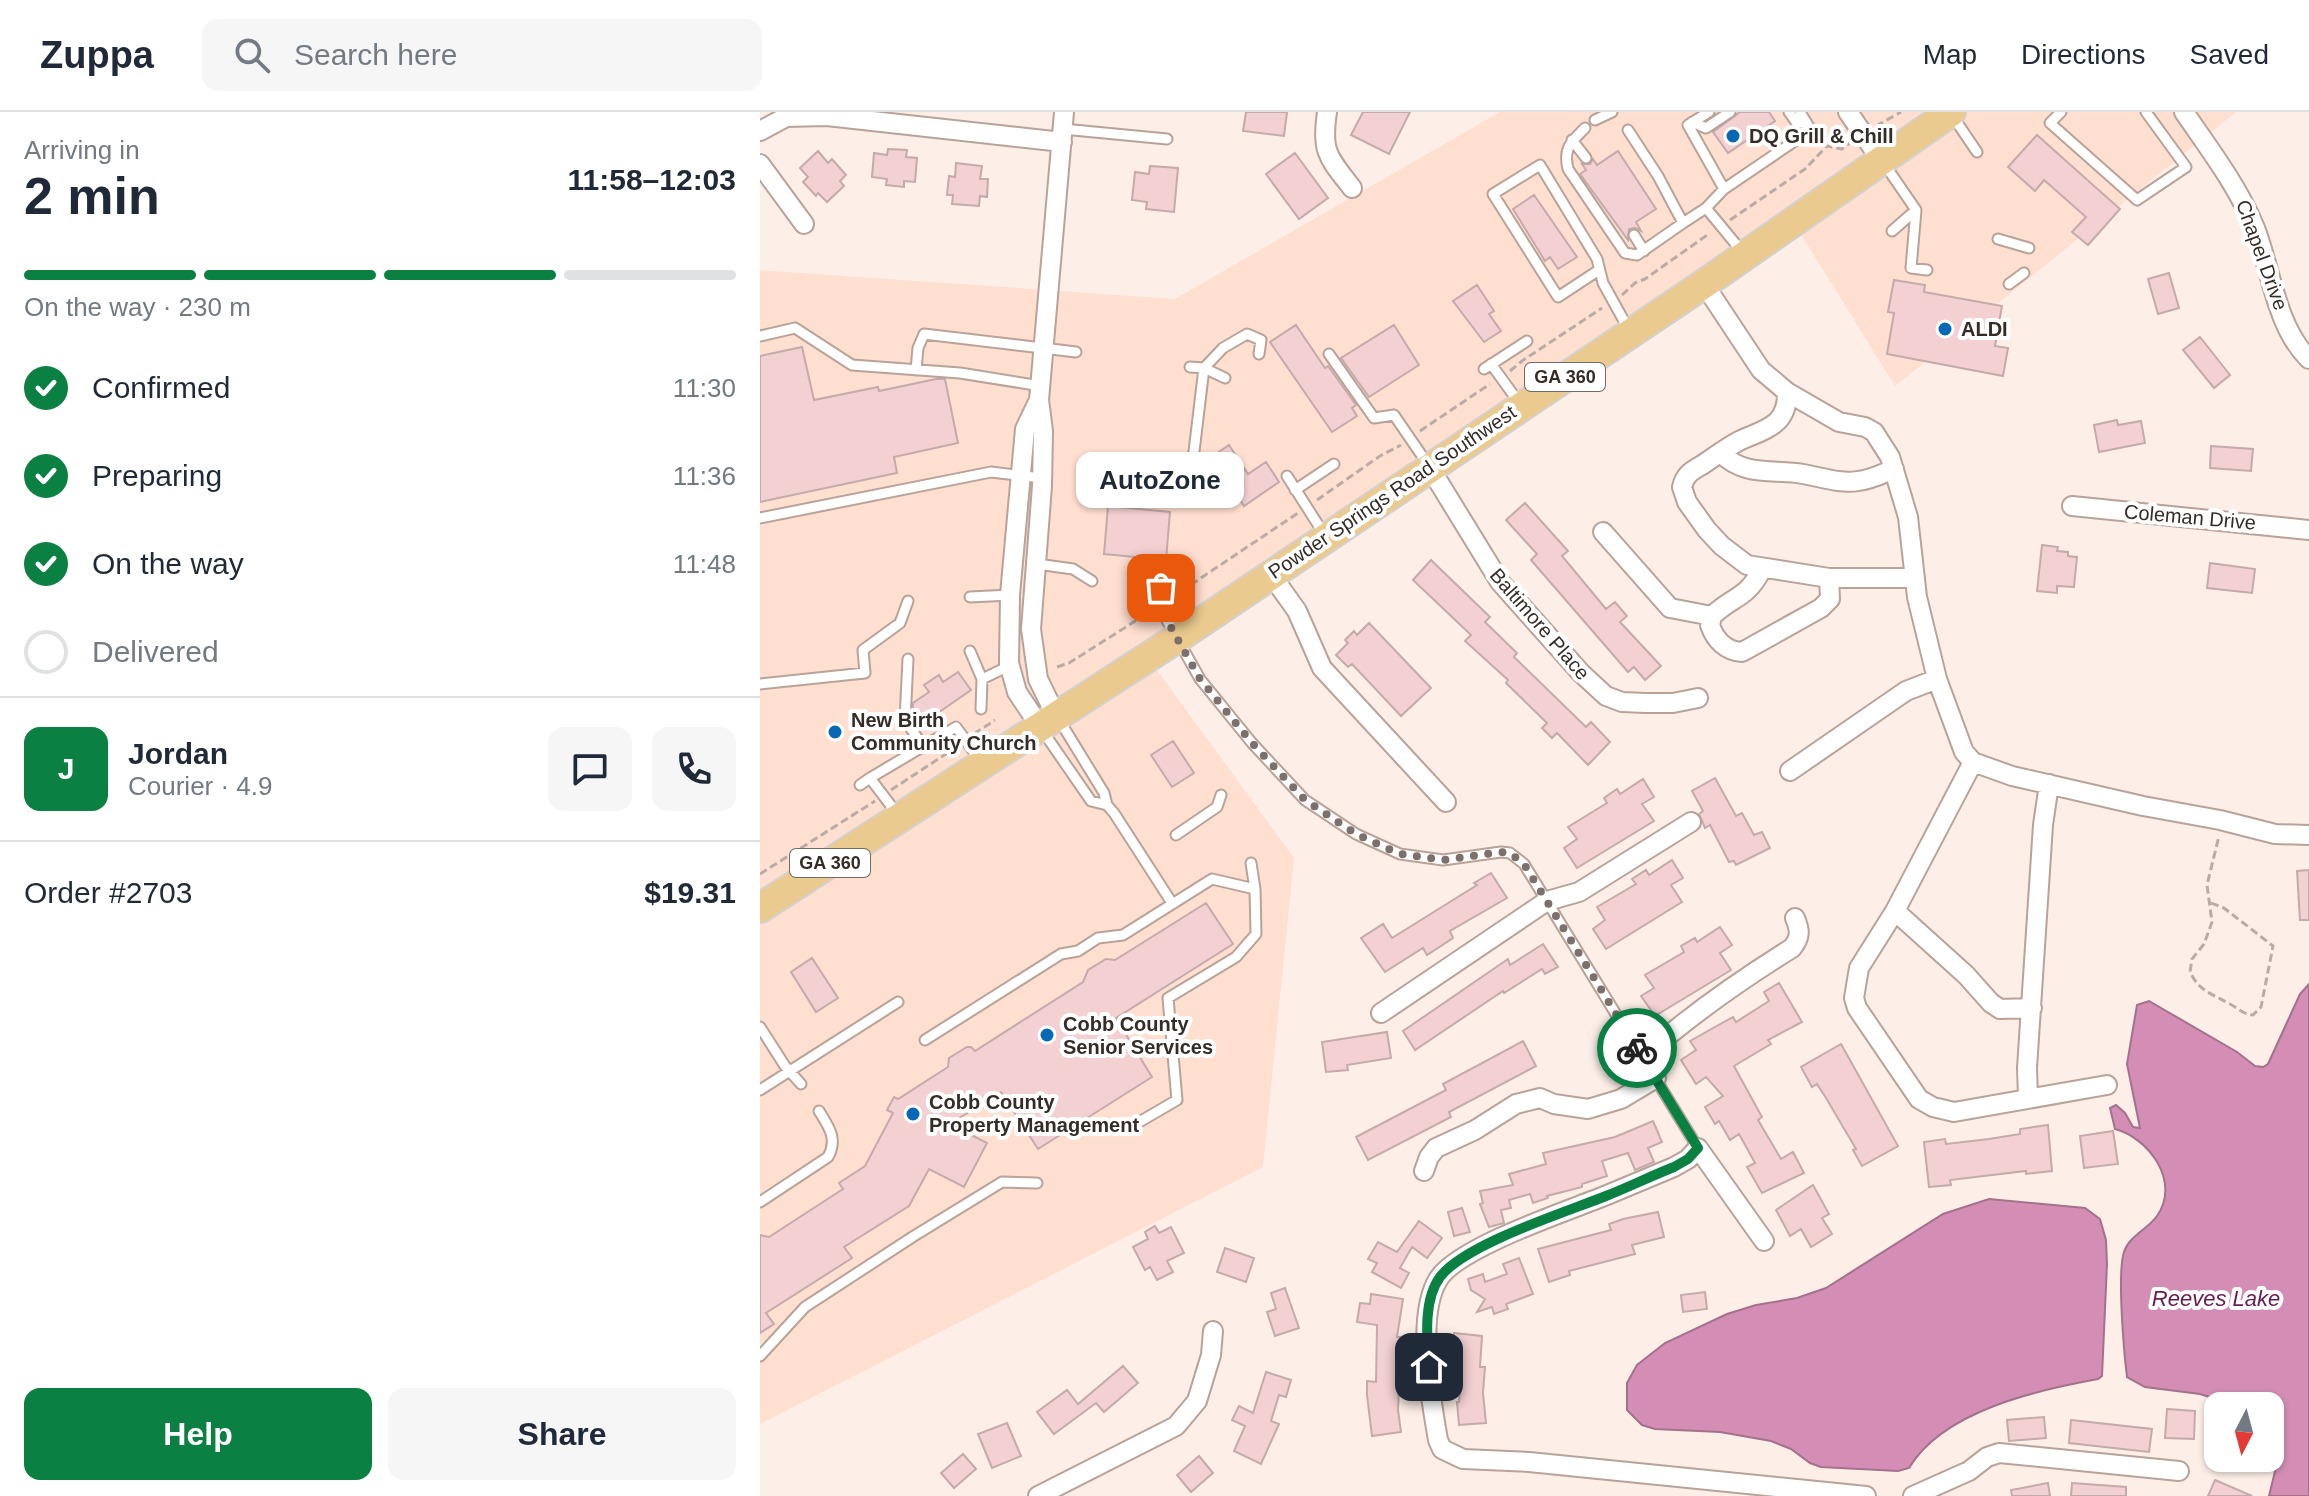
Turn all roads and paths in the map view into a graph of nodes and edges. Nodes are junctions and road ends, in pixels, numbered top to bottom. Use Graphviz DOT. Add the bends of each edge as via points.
graph roads {
  1 [pos="1327,112"];
  2 [pos="1612,112"];
  3 [pos="1709,112"];
  4 [pos="1730,112"];
  5 [pos="1789,112"];
  6 [pos="1800,112"];
  7 [pos="1848,112"];
  8 [pos="1901,112"];
  9 [pos="1950,112"];
  10 [pos="2061,112"];
  11 [pos="2146,112"];
  12 [pos="2184,112"];
  13 [pos="882,117"];
  14 [pos="1595,120"];
  15 [pos="1692,122"];
  16 [pos="1807,124"];
  17 [pos="1063,128"];
  18 [pos="1585,128"];
  19 [pos="1628,130"];
  20 [pos="760,131"];
  21 [pos="1863,134"];
  22 [pos="1167,139"];
  23 [pos="1572,140"];
  24 [pos="1977,152"];
  25 [pos="1586,158"];
  26 [pos="1881,160"];
  27 [pos="760,164"];
  28 [pos="1352,188"];
  29 [pos="1724,189"];
  30 [pos="1706,208"];
  31 [pos="1916,210"];
  32 [pos="1683,223"];
  33 [pos="804,224"];
  34 [pos="1721,226"];
  35 [pos="1892,231"];
  36 [pos="1634,235"];
  37 [pos="1998,239"];
  38 [pos="2029,248"];
  39 [pos="1644,251"];
  40 [pos="1745,255"];
  41 [pos="1599,270"];
  42 [pos="1927,270"];
  43 [pos="2024,273"];
  44 [pos="1704,284"];
  45 [pos="2009,284"];
  46 [pos="1613,301"];
  47 [pos="1631,333"];
  48 [pos="760,336"];
  49 [pos="1527,341"];
  50 [pos="1044,348"];
  51 [pos="1076,352"];
  52 [pos="1259,354"];
  53 [pos="1329,354"];
  54 [pos="2309,359"];
  55 [pos="1190,367"];
  56 [pos="1204,368"];
  57 [pos="916,370"];
  58 [pos="1501,377"];
  59 [pos="1225,378"];
  60 [pos="1787,392"];
  61 [pos="1040,393"];
  62 [pos="1521,407"];
  63 [pos="1410,439"];
  64 [pos="1721,453"];
  65 [pos="1334,464"];
  66 [pos="1192,468"];
  67 [pos="1430,468"];
  68 [pos="1894,469"];
  69 [pos="1020,476"];
  70 [pos="1287,476"];
  71 [pos="1042,478"];
  72 [pos="1295,490"];
  73 [pos="2072,506"];
  74 [pos="1307,507"];
  75 [pos="760,518"];
  76 [pos="2309,530"];
  77 [pos="1603,532"];
  78 [pos="1326,537"];
  79 [pos="1037,564"];
  80 [pos="1762,569"];
  81 [pos="1270,573"];
  82 [pos="1829,578"];
  83 [pos="1915,578"];
  84 [pos="1092,581"];
  85 [pos="1161,588"];
  86 [pos="1010,595"];
  87 [pos="970,597"];
  88 [pos="908,601"];
  89 [pos="1159,606"];
  90 [pos="1712,616"];
  91 [pos="1176,639"];
  92 [pos="970,651"];
  93 [pos="908,659"];
  94 [pos="1009,666"];
  95 [pos="1057,667"];
  96 [pos="982,679"];
  97 [pos="1937,679"];
  98 [pos="760,684"];
  99 [pos="1698,698"];
  100 [pos="981,709"];
  101 [pos="1049,723"];
  102 [pos="923,746"];
  103 [pos="1973,762"];
  104 [pos="983,764"];
  105 [pos="1790,771"];
  106 [pos="870,778"];
  107 [pos="2049,784"];
  108 [pos="860,785"];
  109 [pos="1221,795"];
  110 [pos="1446,802"];
  111 [pos="1107,805"];
  112 [pos="900,818"];
  113 [pos="2223,821"];
  114 [pos="1691,822"];
  115 [pos="1176,835"];
  116 [pos="2309,835"];
  117 [pos="1251,863"];
  118 [pos="1255,889"];
  119 [pos="1547,901"];
  120 [pos="1172,903"];
  121 [pos="2211,903"];
  122 [pos="760,908"];
  123 [pos="1895,911"];
  124 [pos="1795,918"];
  125 [pos="898,1002"];
  126 [pos="2032,1008"];
  127 [pos="1381,1013"];
  128 [pos="760,1027"];
  129 [pos="925,1040"];
  130 [pos="1643,1057"];
  131 [pos="791,1071"];
  132 [pos="1656,1078"];
  133 [pos="801,1084"];
  134 [pos="2107,1085"];
  135 [pos="760,1090"];
  136 [pos="2028,1099"];
  137 [pos="819,1111"];
  138 [pos="1141,1121"];
  139 [pos="1698,1148"];
  140 [pos="1424,1171"];
  141 [pos="1037,1183"];
  142 [pos="760,1202"];
  143 [pos="1764,1241"];
  144 [pos="1213,1331"];
  145 [pos="760,1356"];
  146 [pos="2179,1471"];
  147 [pos="1038,1496"];
  148 [pos="1866,1496"];
  149 [pos="1913,1496"];
  1 -- 28 [label="street" via="1323,140"];
  2 -- 14 [label="lane"];
  3 -- 15 [label="lane"];
  4 -- 15 [label="lane" via="1706,128"];
  5 -- 16 [label="lane" via="1796,122"];
  6 -- 16 [label="lane"];
  7 -- 21 [label="street"];
  8 -- 21 [label="path"];
  9 -- 24 [label="lane"];
  9 -- 26 [label="main road, Powder Springs Road Southwest / GA 360"];
  10 -- 11 [label="lane" via="2050,123 2137,200 2186,167"];
  12 -- 54 [label="street, Chapel Drive" via="2237,187 2272,288 2295,342"];
  13 -- 17 [label="street"];
  13 -- 20 [label="street" via="786,117"];
  15 -- 29 [label="lane" via="1688,125"];
  16 -- 29 [label="lane" via="1811,130"];
  17 -- 22 [label="lane"];
  17 -- 50 [label="street"];
  18 -- 23 [label="lane"];
  19 -- 32 [label="lane"];
  21 -- 26 [label="street"];
  21 -- 34 [label="path" via="1842,149 1827,146 1805,169"];
  23 -- 25 [label="lane"];
  23 -- 39 [label="lane" via="1565,155 1568,169 1625,253"];
  26 -- 31 [label="lane"];
  26 -- 40 [label="main road, Powder Springs Road Southwest / GA 360"];
  27 -- 33 [label="street"];
  29 -- 30 [label="lane"];
  30 -- 32 [label="lane"];
  30 -- 34 [label="lane"];
  31 -- 35 [label="lane"];
  31 -- 42 [label="lane" via="1911,268"];
  32 -- 39 [label="lane"];
  34 -- 40 [label="lane"];
  34 -- 46 [label="path"];
  36 -- 39 [label="lane"];
  37 -- 38 [label="lane"];
  40 -- 44 [label="main road, Powder Springs Road Southwest / GA 360"];
  41 -- 41 [label="lane" via="1540,165 1493,194 1558,297"];
  41 -- 46 [label="lane"];
  43 -- 45 [label="lane"];
  44 -- 47 [label="main road, Powder Springs Road Southwest / GA 360"];
  44 -- 60 [label="street" via="1761,370"];
  46 -- 47 [label="lane"];
  46 -- 58 [label="path"];
  47 -- 62 [label="main road, Powder Springs Road Southwest / GA 360"];
  48 -- 57 [label="lane" via="795,328 852,365"];
  49 -- 58 [label="lane" via="1488,366"];
  50 -- 51 [label="lane"];
  50 -- 57 [label="lane" via="924,334"];
  50 -- 61 [label="street"];
  52 -- 56 [label="lane" via="1261,340 1247,334"];
  53 -- 63 [label="lane" via="1374,418 1394,415"];
  55 -- 56 [label="lane"];
  56 -- 59 [label="lane"];
  56 -- 66 [label="lane"];
  57 -- 61 [label="lane" via="960,373"];
  58 -- 62 [label="lane"];
  58 -- 63 [label="path"];
  60 -- 64 [label="street" via="1781,419"];
  60 -- 68 [label="street" via="1839,422 1874,432"];
  61 -- 69 [label="street" via="1025,429"];
  61 -- 71 [label="street"];
  62 -- 67 [label="main road, Powder Springs Road Southwest / GA 360"];
  63 -- 67 [label="lane"];
  63 -- 74 [label="path"];
  64 -- 68 [label="street" via="1760,472 1851,482"];
  64 -- 80 [label="street" via="1686,475 1682,487 1687,502 1722,546 1740,561"];
  65 -- 72 [label="lane"];
  67 -- 78 [label="main road, Powder Springs Road Southwest / GA 360"];
  67 -- 99 [label="street, Baltimore Place" via="1500,582 1606,696 1646,703"];
  68 -- 83 [label="street" via="1908,517"];
  69 -- 71 [label="lane"];
  69 -- 75 [label="lane" via="991,472"];
  69 -- 86 [label="street"];
  70 -- 72 [label="lane"];
  71 -- 79 [label="street"];
  72 -- 74 [label="lane"];
  73 -- 76 [label="street, Coleman Drive"];
  74 -- 78 [label="lane"];
  74 -- 89 [label="path"];
  77 -- 90 [label="street" via="1670,608"];
  78 -- 81 [label="main road, Powder Springs Road Southwest / GA 360"];
  79 -- 84 [label="lane" via="1073,569"];
  79 -- 101 [label="street" via="1031,629"];
  80 -- 82 [label="street"];
  80 -- 90 [label="street" via="1745,594"];
  81 -- 91 [label="main road, Powder Springs Road Southwest / GA 360"];
  81 -- 110 [label="street" via="1297,611 1322,668"];
  82 -- 83 [label="street"];
  82 -- 90 [label="street" via="1830,599 1821,608 1742,652 1718,641 1710,625"];
  83 -- 97 [label="street"];
  85 -- 89 [label="lane"];
  86 -- 87 [label="lane"];
  86 -- 94 [label="street"];
  88 -- 98 [label="lane" via="900,623 863,650 865,673"];
  89 -- 91 [label="lane"];
  89 -- 95 [label="path"];
  91 -- 101 [label="main road, Powder Springs Road Southwest / GA 360"];
  91 -- 119 [label="lane" via="1200,679 1252,743 1284,780 1328,817 1378,846 1419,858 1510,853 1524,864"];
  92 -- 96 [label="lane"];
  93 -- 102 [label="lane" via="905,720"];
  94 -- 96 [label="lane"];
  94 -- 101 [label="street" via="1020,698"];
  96 -- 100 [label="lane"];
  97 -- 103 [label="street" via="1964,752"];
  97 -- 105 [label="street" via="1906,691"];
  101 -- 104 [label="main road, GA 360"];
  101 -- 111 [label="lane" via="1103,789"];
  101 -- 111 [label="lane" via="1091,801"];
  102 -- 104 [label="lane" via="956,727"];
  102 -- 106 [label="lane"];
  103 -- 107 [label="street"];
  103 -- 123 [label="street"];
  104 -- 112 [label="main road, GA 360"];
  106 -- 108 [label="lane"];
  106 -- 112 [label="lane"];
  107 -- 113 [label="street"];
  107 -- 126 [label="street"];
  109 -- 115 [label="lane" via="1217,807"];
  111 -- 120 [label="lane"];
  112 -- 122 [label="main road, GA 360"];
  113 -- 116 [label="street" via="2275,834"];
  113 -- 121 [label="path" via="2207,885"];
  114 -- 119 [label="street" via="1579,892"];
  117 -- 118 [label="lane"];
  118 -- 120 [label="lane" via="1212,879"];
  118 -- 138 [label="lane" via="1256,934 1236,957 1168,998 1177,1100"];
  119 -- 127 [label="street"];
  119 -- 130 [label="lane"];
  120 -- 129 [label="lane" via="1123,935 1098,938 1061,954"];
  121 -- 121 [label="path" via="2273,946 2261,1007 2253,1015 2207,993 2190,972 2212,922"];
  123 -- 126 [label="street" via="1991,1003 2000,1009"];
  123 -- 136 [label="street" via="1859,968 1854,998 1903,1080 1919,1099 1943,1111"];
  124 -- 130 [label="street" via="1800,929 1792,948 1672,1030"];
  125 -- 131 [label="lane"];
  126 -- 136 [label="street"];
  128 -- 131 [label="lane"];
  130 -- 132 [label="lane"];
  131 -- 133 [label="lane"];
  131 -- 135 [label="lane"];
  132 -- 139 [label="lane"];
  132 -- 140 [label="street" via="1621,1099 1588,1109 1540,1098 1516,1104 1436,1148"];
  134 -- 136 [label="street"];
  137 -- 142 [label="lane" via="833,1134 831,1153"];
  139 -- 143 [label="street"];
  139 -- 148 [label="street" via="1674,1167 1477,1249 1440,1277 1427,1338 1442,1449 1463,1459"];
  141 -- 145 [label="lane" via="1002,1182 914,1236 805,1307"];
  144 -- 147 [label="street" via="1197,1401 1176,1426"];
  146 -- 149 [label="street" via="1999,1453"];
}
